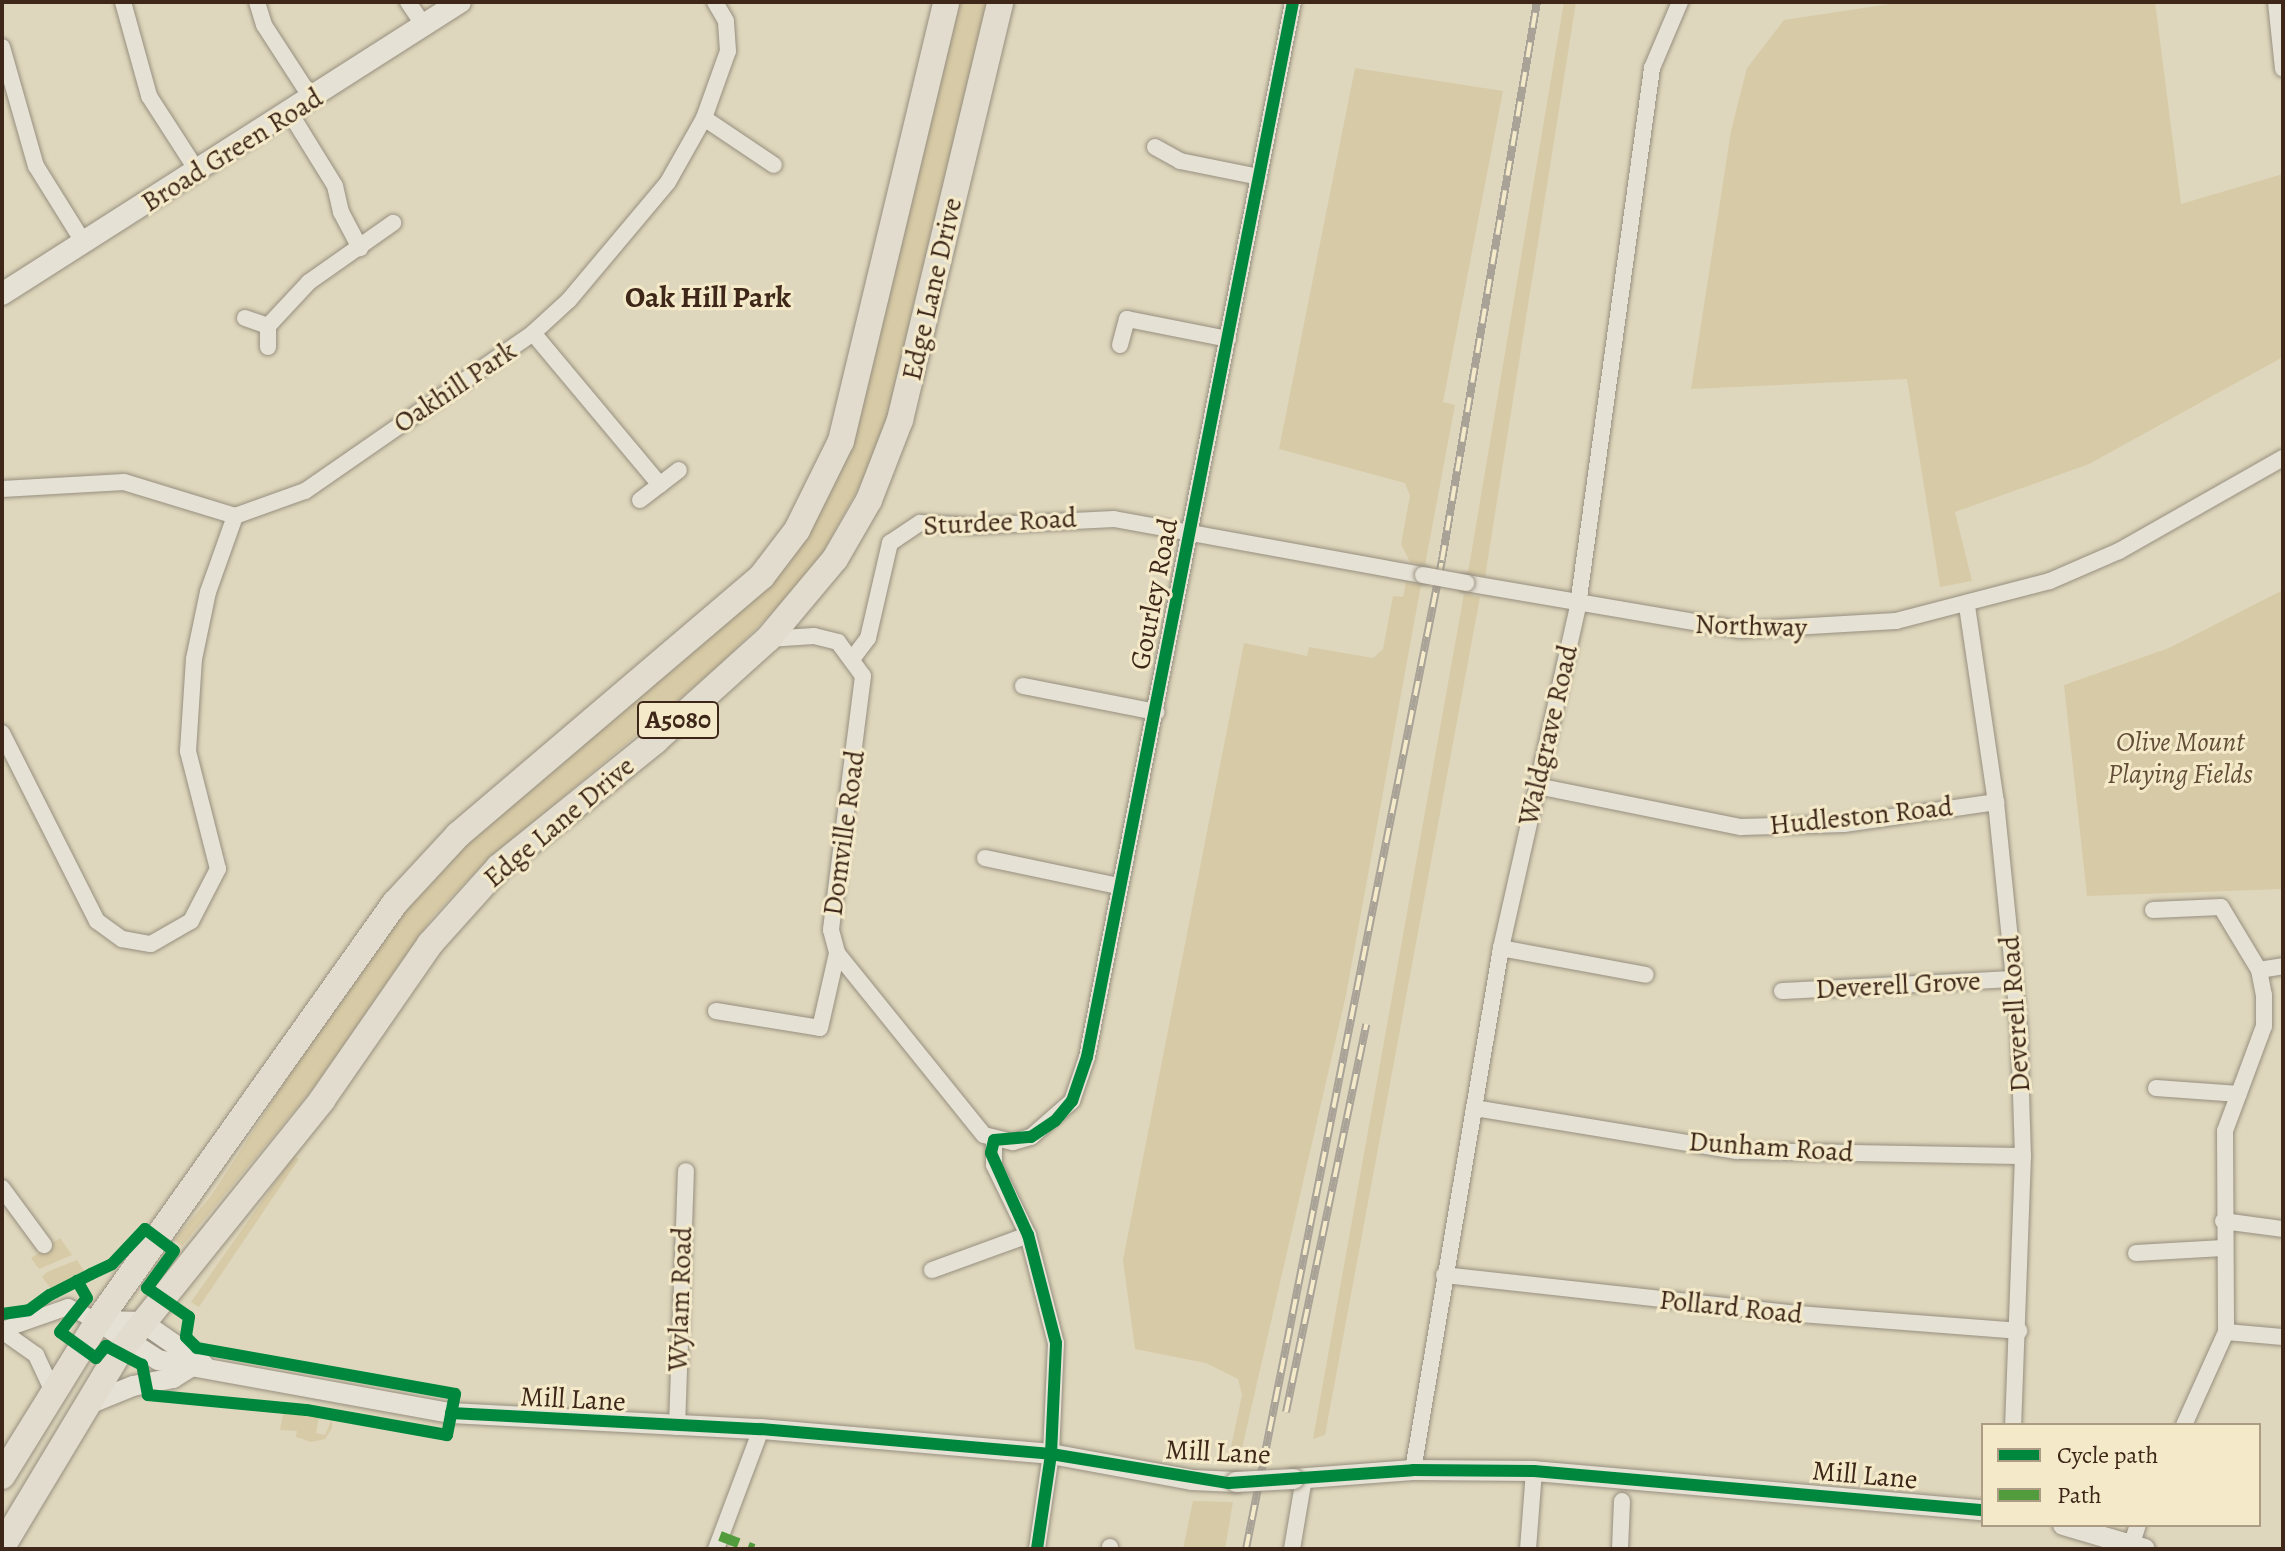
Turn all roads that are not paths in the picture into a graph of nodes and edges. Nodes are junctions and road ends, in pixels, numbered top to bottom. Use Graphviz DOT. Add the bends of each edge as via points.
graph roads {
  1 [pos="123,2"];
  2 [pos="257,2"];
  3 [pos="408,2"];
  4 [pos="460,2"];
  5 [pos="715,2"];
  6 [pos="946,2"];
  7 [pos="1000,2"];
  8 [pos="1293,2"];
  9 [pos="1680,2"];
  10 [pos="2276,2"];
  11 [pos="425,27"];
  12 [pos="2,47"];
  13 [pos="2283,69"];
  14 [pos="312,99"];
  15 [pos="290,113"];
  16 [pos="704,118"];
  17 [pos="1155,147"];
  18 [pos="774,165"];
  19 [pos="198,172"];
  20 [pos="1259,177"];
  21 [pos="393,223"];
  22 [pos="84,243"];
  23 [pos="360,248"];
  24 [pos="2,294"];
  25 [pos="245,318"];
  26 [pos="268,326"];
  27 [pos="533,333"];
  28 [pos="1228,339"];
  29 [pos="1120,345"];
  30 [pos="268,347"];
  31 [pos="2283,458"];
  32 [pos="679,470"];
  33 [pos="660,485"];
  34 [pos="2,489"];
  35 [pos="640,500"];
  36 [pos="235,516"];
  37 [pos="1190,532"];
  38 [pos="1578,605"];
  39 [pos="1967,606"];
  40 [pos="768,639"];
  41 [pos="853,658"];
  42 [pos="1023,686"];
  43 [pos="1156,712"];
  44 [pos="2,733"];
  45 [pos="1537,786"];
  46 [pos="1996,802"];
  47 [pos="985,858"];
  48 [pos="1118,886"];
  49 [pos="2179,907"];
  50 [pos="2153,910"];
  51 [pos="2174,926"];
  52 [pos="1501,948"];
  53 [pos="837,953"];
  54 [pos="2283,966"];
  55 [pos="2259,970"];
  56 [pos="1646,975"];
  57 [pos="2014,979"];
  58 [pos="1782,991"];
  59 [pos="716,1011"];
  60 [pos="2156,1088"];
  61 [pos="2239,1094"];
  62 [pos="1474,1108"];
  63 [pos="994,1140"];
  64 [pos="2023,1156"];
  65 [pos="686,1171"];
  66 [pos="2,1188"];
  67 [pos="2223,1221"];
  68 [pos="2283,1229"];
  69 [pos="1028,1235"];
  70 [pos="44,1245"];
  71 [pos="2223,1248"];
  72 [pos="2136,1253"];
  73 [pos="932,1270"];
  74 [pos="1444,1275"];
  75 [pos="98,1321"];
  76 [pos="2,1330"];
  77 [pos="2019,1331"];
  78 [pos="135,1332"];
  79 [pos="2226,1332"];
  80 [pos="2283,1337"];
  81 [pos="200,1367"];
  82 [pos="53,1391"];
  83 [pos="83,1407"];
  84 [pos="2013,1423"];
  85 [pos="2185,1423"];
  86 [pos="677,1427"];
  87 [pos="761,1429"];
  88 [pos="1051,1454"];
  89 [pos="1413,1470"];
  90 [pos="1534,1471"];
  91 [pos="2,1476"];
  92 [pos="1299,1478"];
  93 [pos="1622,1501"];
  94 [pos="1981,1510"];
  95 [pos="2074,1527"];
  96 [pos="2138,1539"];
  97 [pos="2,1547"];
  98 [pos="716,1549"];
  99 [pos="1037,1549"];
  100 [pos="1292,1549"];
  101 [pos="1528,1549"];
  102 [pos="1620,1549"];
  1 -- 19 [label="street" via="149,96"];
  2 -- 14 [label="street" via="264,25"];
  3 -- 11 [label="street"];
  4 -- 11 [label="main road, Broad Green Road"];
  5 -- 16 [label="street, Oakhill Park" via="729,40"];
  6 -- 75 [label="highway, Edge Lane Drive / A5080" via="841,441 797,530 762,576 458,835 404,892"];
  7 -- 40 [label="highway, Edge Lane Drive / A5080" via="915,366 886,461 835,559"];
  8 -- 20 [label="street, Gourley Road"];
  9 -- 38 [label="street, Waldgrave Road" via="1652,68"];
  10 -- 13 [label="street"];
  11 -- 14 [label="main road, Broad Green Road"];
  12 -- 22 [label="street" via="36,166"];
  14 -- 15 [label="main road, Broad Green Road"];
  15 -- 19 [label="main road, Broad Green Road"];
  15 -- 23 [label="street" via="335,186"];
  16 -- 18 [label="street"];
  16 -- 27 [label="street, Oakhill Park" via="668,182 569,300"];
  17 -- 20 [label="street" via="1180,161"];
  19 -- 22 [label="main road, Broad Green Road"];
  20 -- 28 [label="street, Gourley Road"];
  21 -- 23 [label="street"];
  22 -- 24 [label="main road, Broad Green Road"];
  23 -- 26 [label="street" via="309,282"];
  25 -- 26 [label="street"];
  26 -- 30 [label="street"];
  27 -- 33 [label="street"];
  27 -- 36 [label="street, Oakhill Park" via="305,491"];
  28 -- 29 [label="street" via="1127,319"];
  28 -- 37 [label="street, Gourley Road"];
  31 -- 39 [label="street, Northway" via="2119,551 2050,581"];
  32 -- 33 [label="street"];
  33 -- 35 [label="street"];
  34 -- 36 [label="street" via="124,482"];
  36 -- 44 [label="street" via="208,592 194,659 188,751 218,869 191,921 151,944 122,939 97,921"];
  37 -- 38 [label="street, Northway, bridge"];
  37 -- 41 [label="street, Sturdee Road" via="1091,517 909,526 883,557 868,638"];
  37 -- 43 [label="street, Gourley Road"];
  38 -- 39 [label="street, Northway" via="1741,630 1896,621"];
  38 -- 45 [label="street, Waldgrave Road"];
  39 -- 46 [label="street, Deverell Road"];
  40 -- 41 [label="street" via="828,639"];
  40 -- 78 [label="highway, Edge Lane Drive / A5080" via="655,741 499,867 430,944 322,1100"];
  41 -- 53 [label="street, Domville Road" via="864,686 831,930"];
  42 -- 43 [label="street"];
  43 -- 48 [label="street, Gourley Road"];
  45 -- 46 [label="street, Hudleston Road" via="1741,827 1844,824"];
  45 -- 52 [label="street, Waldgrave Road"];
  46 -- 57 [label="street, Deverell Road"];
  47 -- 48 [label="street"];
  48 -- 63 [label="street, Gourley Road" via="1087,1057 1072,1101 1031,1137"];
  49 -- 50 [label="street"];
  49 -- 51 [label="street"];
  49 -- 55 [label="street" via="2221,907"];
  52 -- 56 [label="street"];
  52 -- 62 [label="street, Waldgrave Road"];
  53 -- 59 [label="street" via="820,1028"];
  53 -- 63 [label="street, Domville Road" via="974,1124"];
  54 -- 55 [label="street"];
  55 -- 61 [label="street" via="2264,1026"];
  57 -- 58 [label="street, Deverell Grove"];
  57 -- 64 [label="street, Deverell Road"];
  60 -- 61 [label="street"];
  61 -- 67 [label="street" via="2225,1131"];
  62 -- 64 [label="street, Dunham Road" via="1736,1151"];
  62 -- 74 [label="street, Waldgrave Road"];
  63 -- 69 [label="street" via="994,1165"];
  64 -- 77 [label="street, Deverell Road"];
  65 -- 86 [label="street, Wylam Road"];
  66 -- 70 [label="street"];
  67 -- 68 [label="street"];
  67 -- 71 [label="street"];
  69 -- 73 [label="street"];
  69 -- 88 [label="street" via="1056,1343"];
  71 -- 72 [label="street"];
  71 -- 79 [label="street"];
  74 -- 77 [label="street, Pollard Road" via="1799,1314"];
  74 -- 89 [label="street, Waldgrave Road"];
  75 -- 76 [label="street" via="68,1307"];
  75 -- 78 [label="street"];
  75 -- 82 [label="highway, Edge Lane Drive / A5080"];
  76 -- 82 [label="street" via="36,1355"];
  77 -- 84 [label="street, Deverell Road"];
  78 -- 81 [label="street, Mill Lane"];
  78 -- 83 [label="highway, Edge Lane Drive / A5080"];
  79 -- 80 [label="street"];
  79 -- 85 [label="street"];
  81 -- 83 [label="street"];
  81 -- 86 [label="street, Mill Lane" via="486,1418"];
  82 -- 91 [label="highway, Edge Lane Drive / A5080"];
  83 -- 97 [label="highway, Edge Lane Drive / A5080"];
  86 -- 87 [label="street, Mill Lane"];
  87 -- 88 [label="street, Mill Lane"];
  87 -- 98 [label="street"];
  88 -- 92 [label="street, Mill Lane, bridge" via="1192,1480"];
  88 -- 99 [label="street"];
  89 -- 90 [label="street, Mill Lane"];
  89 -- 92 [label="street, Mill Lane"];
  90 -- 94 [label="street, Mill Lane"];
  90 -- 101 [label="street"];
  92 -- 100 [label="street"];
  93 -- 102 [label="street"];
  95 -- 96 [label="street"];
}
